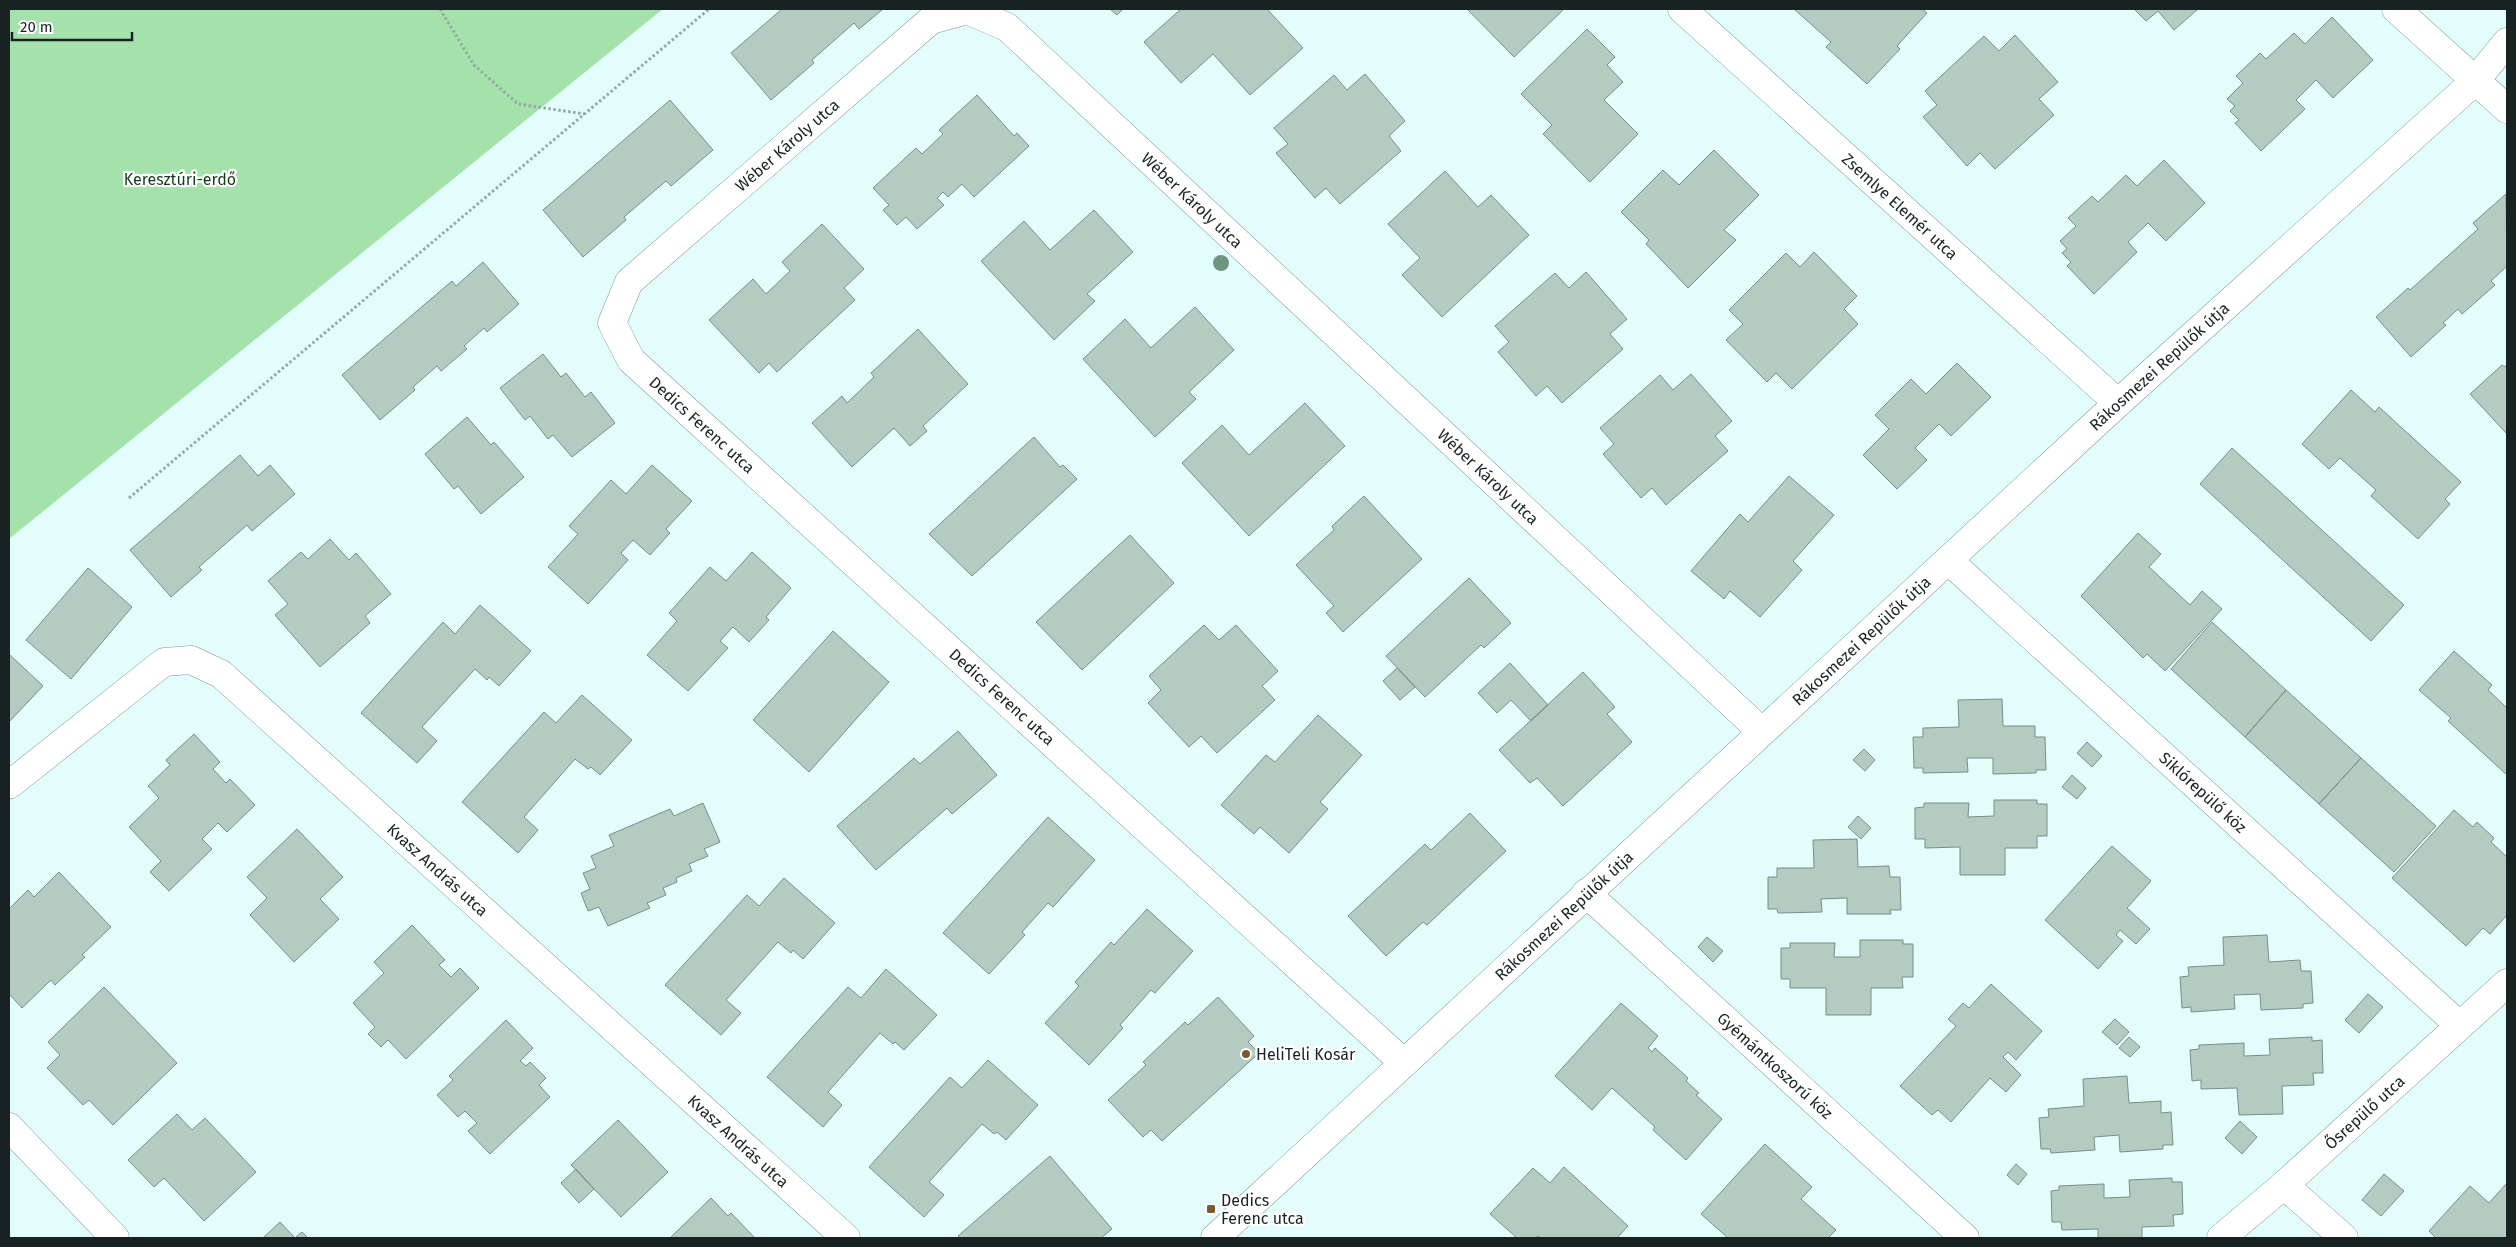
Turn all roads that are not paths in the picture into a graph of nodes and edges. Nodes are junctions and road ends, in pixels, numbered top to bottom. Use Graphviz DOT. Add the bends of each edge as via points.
graph roads {
  1 [pos="1682,9"];
  2 [pos="2396,9"];
  3 [pos="2507,42"];
  4 [pos="2475,81"];
  5 [pos="2507,109"];
  6 [pos="612,323"];
  7 [pos="2118,403"];
  8 [pos="1948,560"];
  9 [pos="1761,731"];
  10 [pos="9,786"];
  11 [pos="1586,893"];
  12 [pos="2507,983"];
  13 [pos="2459,1025"];
  14 [pos="1404,1063"];
  15 [pos="9,1127"];
  16 [pos="2284,1185"];
  17 [pos="115,1238"];
  18 [pos="846,1238"];
  19 [pos="1214,1238"];
  20 [pos="1965,1238"];
  21 [pos="2221,1238"];
  22 [pos="2344,1238"];
  1 -- 7 [label="street, Zsemlye Elemér utca"];
  2 -- 4 [label="street"];
  3 -- 4 [label="street, Rákosmezei Repülők útja"];
  4 -- 5 [label="street"];
  4 -- 7 [label="street, Rákosmezei Repülők útja"];
  6 -- 9 [label="street, Wéber Károly utca" via="629,282 931,20 968,10 1008,27"];
  6 -- 14 [label="street, Dedics Ferenc utca" via="631,360"];
  7 -- 8 [label="street, Rákosmezei Repülők útja"];
  8 -- 9 [label="street, Rákosmezei Repülők útja"];
  8 -- 13 [label="street, Siklórepülő köz"];
  9 -- 11 [label="street, Rákosmezei Repülők útja"];
  10 -- 18 [label="street, Kvasz András utca" via="164,662 191,660 221,674"];
  11 -- 14 [label="street, Rákosmezei Repülők útja"];
  11 -- 20 [label="street, Gyémántkoszorú köz"];
  12 -- 13 [label="street, Ősrepülő utca"];
  13 -- 16 [label="street, Ősrepülő utca"];
  14 -- 19 [label="street, Rákosmezei Repülők útja"];
  15 -- 17 [label="street"];
  16 -- 21 [label="street, Ősrepülő utca"];
  16 -- 22 [label="street"];
}
